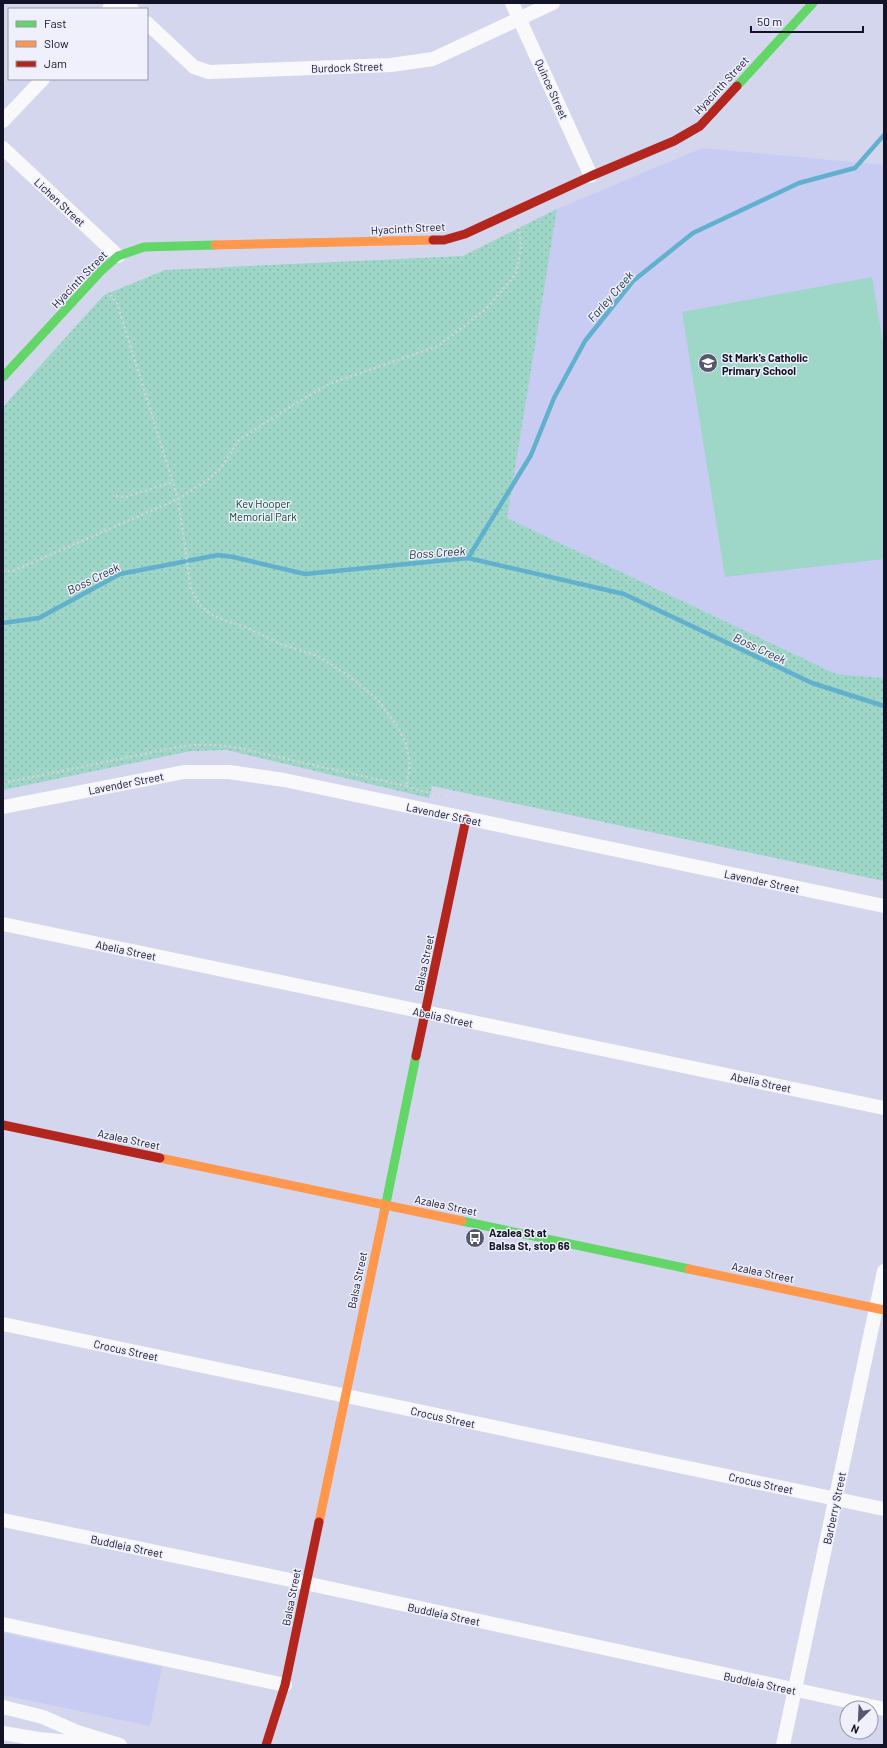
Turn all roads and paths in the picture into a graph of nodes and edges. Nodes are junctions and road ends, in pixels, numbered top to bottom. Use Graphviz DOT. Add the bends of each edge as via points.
graph roads {
  1 [pos="512,3"];
  2 [pos="553,3"];
  3 [pos="813,3"];
  4 [pos="520,19"];
  5 [pos="148,24"];
  6 [pos="42,80"];
  7 [pos="3,121"];
  8 [pos="3,148"];
  9 [pos="590,176"];
  10 [pos="516,210"];
  11 [pos="118,256"];
  12 [pos="95,277"];
  13 [pos="3,377"];
  14 [pos="173,482"];
  15 [pos="116,496"];
  16 [pos="178,499"];
  17 [pos="3,571"];
  18 [pos="447,799"];
  19 [pos="3,807"];
  20 [pos="466,819"];
  21 [pos="884,906"];
  22 [pos="3,924"];
  23 [pos="426,1013"];
  24 [pos="884,1108"];
  25 [pos="3,1124"];
  26 [pos="385,1204"];
  27 [pos="884,1271"];
  28 [pos="880,1309"];
  29 [pos="3,1324"];
  30 [pos="345,1396"];
  31 [pos="836,1499"];
  32 [pos="884,1509"];
  33 [pos="3,1520"];
  34 [pos="306,1584"];
  35 [pos="3,1624"];
  36 [pos="285,1685"];
  37 [pos="794,1690"];
  38 [pos="3,1707"];
  39 [pos="884,1709"];
  40 [pos="43,1716"];
  41 [pos="3,1733"];
  42 [pos="38,1742"];
  43 [pos="106,1745"];
  44 [pos="120,1745"];
  45 [pos="266,1745"];
  46 [pos="783,1745"];
  1 -- 4 [label="street, Quince Street"];
  2 -- 4 [label="street, Burdock Street"];
  3 -- 9 [label="street, Hyacinth Street" via="700,126 674,141"];
  4 -- 5 [label="street, Burdock Street" via="433,59 391,65 209,72 194,67"];
  4 -- 9 [label="street, Quince Street"];
  6 -- 7 [label="street"];
  8 -- 11 [label="street, Lichen Street"];
  9 -- 10 [label="street, Hyacinth Street"];
  10 -- 11 [label="street, Hyacinth Street" via="465,234 444,240 144,248"];
  10 -- 16 [label="path" via="521,247 516,274 486,310 438,346 329,384 288,408 239,440 222,468"];
  11 -- 12 [label="street, Hyacinth Street"];
  12 -- 13 [label="street, Hyacinth Street"];
  12 -- 14 [label="path" via="118,302"];
  14 -- 15 [label="path" via="125,497"];
  14 -- 16 [label="path"];
  16 -- 17 [label="path" via="13,571"];
  16 -- 18 [label="path" via="191,589 200,605 209,613 281,644 318,656 349,676 371,695 395,723 406,743 410,765 406,786"];
  19 -- 20 [label="street, Lavender Street" via="184,772 230,772 284,780"];
  20 -- 21 [label="street, Lavender Street"];
  20 -- 23 [label="street, Balsa Street"];
  22 -- 23 [label="street, Abelia Street"];
  23 -- 24 [label="street, Abelia Street"];
  23 -- 26 [label="street, Balsa Street"];
  25 -- 26 [label="street, Azalea Street"];
  26 -- 28 [label="street, Azalea Street"];
  26 -- 30 [label="street, Balsa Street"];
  27 -- 28 [label="street, Barberry Street"];
  28 -- 31 [label="street, Barberry Street"];
  29 -- 30 [label="street, Crocus Street"];
  30 -- 31 [label="street, Crocus Street"];
  30 -- 34 [label="street, Balsa Street"];
  31 -- 32 [label="street, Crocus Street"];
  31 -- 37 [label="street, Barberry Street"];
  33 -- 34 [label="street, Buddleia Street"];
  34 -- 36 [label="street, Balsa Street"];
  34 -- 37 [label="street, Buddleia Street"];
  35 -- 36 [label="street"];
  36 -- 45 [label="street, Balsa Street"];
  37 -- 39 [label="street, Buddleia Street"];
  37 -- 46 [label="street, Barberry Street"];
  38 -- 40 [label="street"];
  40 -- 42 [label="street"];
  40 -- 44 [label="street" via="77,1732"];
  41 -- 42 [label="street"];
  42 -- 43 [label="street"];
}
